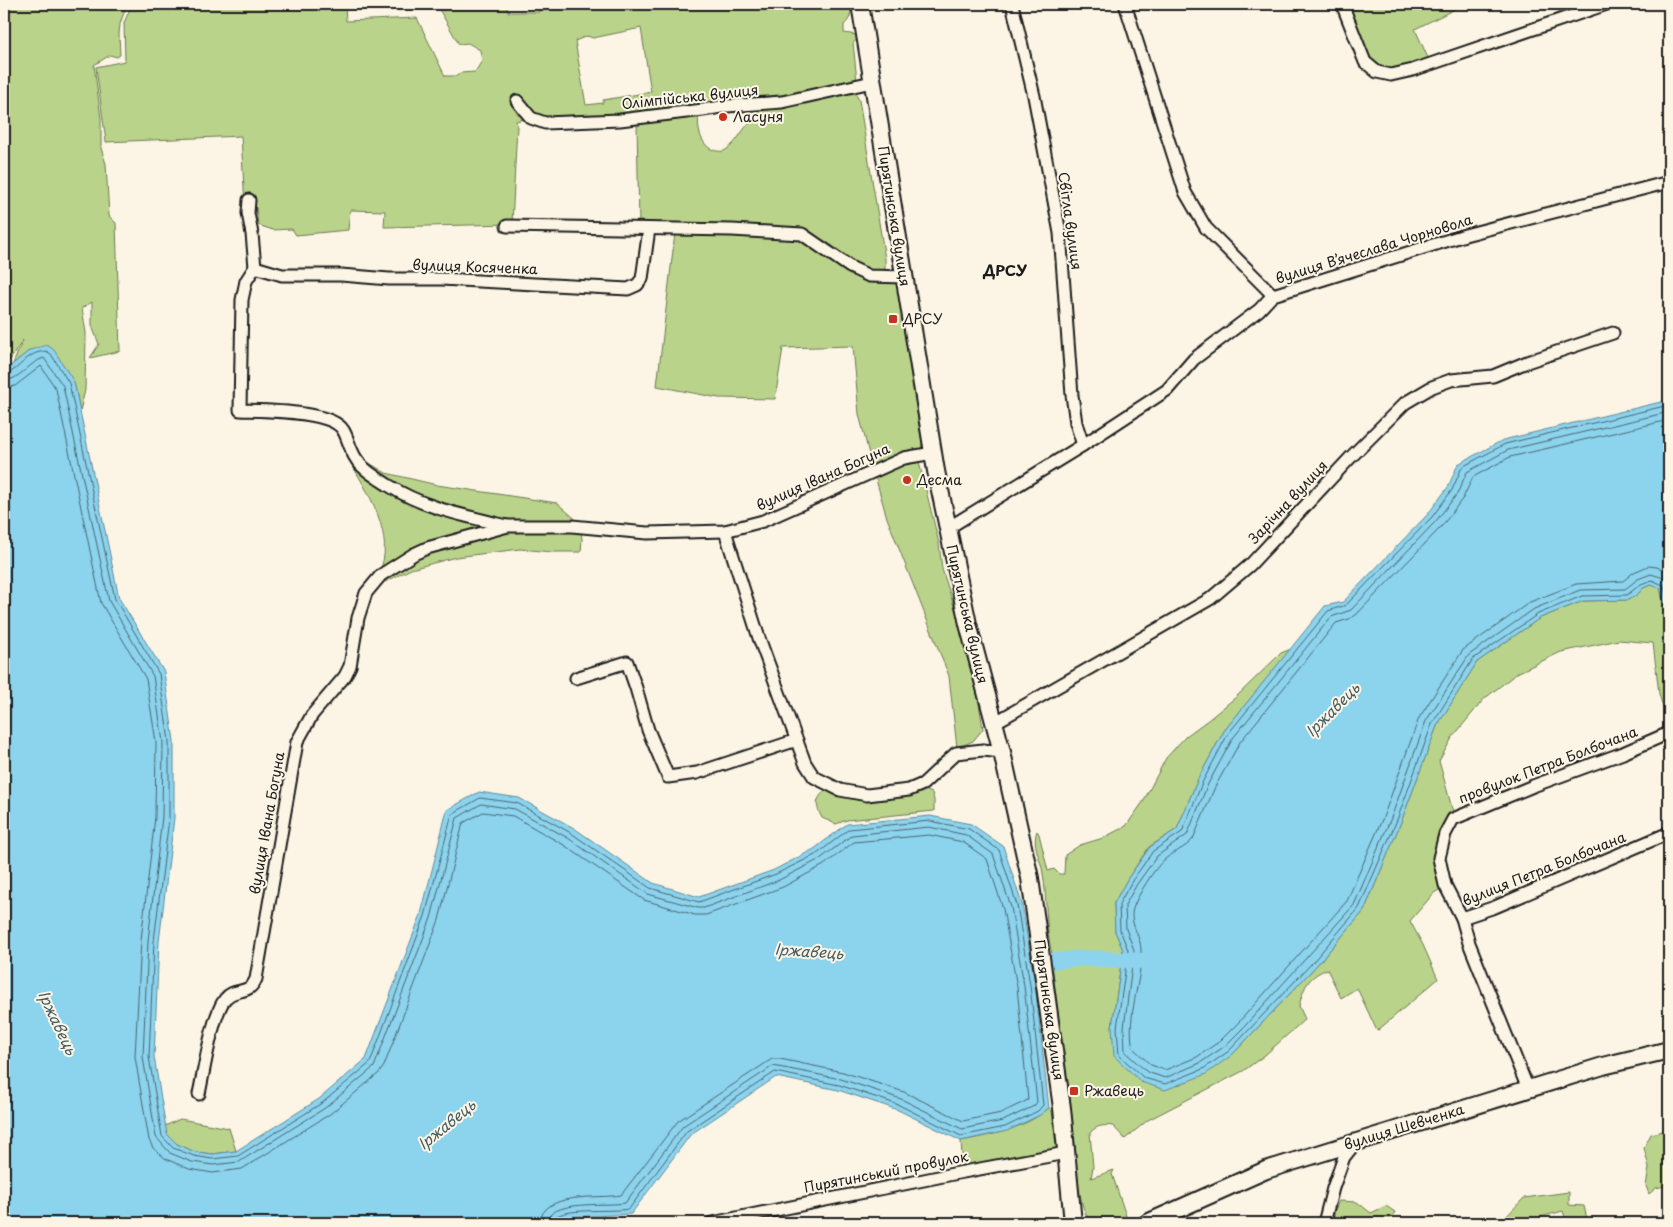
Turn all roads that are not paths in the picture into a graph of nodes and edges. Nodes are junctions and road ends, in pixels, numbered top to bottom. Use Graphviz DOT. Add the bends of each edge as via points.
graph roads {
  1 [pos="860,4"];
  2 [pos="1012,4"];
  3 [pos="1125,4"];
  4 [pos="1342,4"];
  5 [pos="1607,4"];
  6 [pos="872,82"];
  7 [pos="517,100"];
  8 [pos="1669,182"];
  9 [pos="250,200"];
  10 [pos="507,226"];
  11 [pos="649,229"];
  12 [pos="255,267"];
  13 [pos="904,276"];
  14 [pos="1273,295"];
  15 [pos="1613,333"];
  16 [pos="1083,445"];
  17 [pos="933,453"];
  18 [pos="508,526"];
  19 [pos="948,528"];
  20 [pos="725,531"];
  21 [pos="576,678"];
  22 [pos="993,721"];
  23 [pos="1669,733"];
  24 [pos="796,740"];
  25 [pos="1002,752"];
  26 [pos="1669,833"];
  27 [pos="1462,918"];
  28 [pos="1669,1050"];
  29 [pos="1528,1089"];
  30 [pos="199,1094"];
  31 [pos="1356,1142"];
  32 [pos="1066,1153"];
  33 [pos="712,1223"];
  34 [pos="1073,1223"];
  35 [pos="1146,1223"];
  36 [pos="1324,1223"];
  1 -- 6 [label="main road, Пирятинська вулиця"];
  2 -- 16 [label="street, Світла вулиця" via="1034,96 1060,233 1072,395"];
  3 -- 14 [label="street" via="1185,192 1206,228"];
  4 -- 5 [label="street" via="1366,62 1377,72 1391,75"];
  6 -- 7 [label="street, Олімпійська вулиця" via="782,102 620,120 544,122 532,118"];
  6 -- 13 [label="main road, Пирятинська вулиця"];
  8 -- 14 [label="street, вулиця Вʼячеслава Чорновола" via="1465,236"];
  9 -- 12 [label="street" via="248,213"];
  10 -- 11 [label="street"];
  11 -- 12 [label="street, вулиця Косяченка" via="642,279 638,285 628,289 282,274"];
  11 -- 13 [label="street" via="802,234 869,276"];
  12 -- 18 [label="street, вулиця Івана Богуна" via="246,282 242,300 240,410 308,414 336,423 343,429 359,464 406,496"];
  13 -- 17 [label="main road, Пирятинська вулиця"];
  14 -- 16 [label="street, вулиця Вʼячеслава Чорновола" via="1259,310 1194,359 1167,390"];
  15 -- 22 [label="street, Зарічна вулиця" via="1493,376 1451,380 1405,403 1250,565 1210,599"];
  16 -- 19 [label="street, вулиця Вʼячеслава Чорновола"];
  17 -- 19 [label="main road, Пирятинська вулиця"];
  17 -- 20 [label="street, вулиця Івана Богуна" via="904,458 763,521"];
  18 -- 20 [label="street, вулиця Івана Богуна" via="572,526 647,533"];
  18 -- 30 [label="street, вулиця Івана Богуна" via="414,554 381,574 366,593 350,666 312,715 297,742 256,979 249,989 227,996 223,1002 215,1020"];
  19 -- 22 [label="main road, Пирятинська вулиця"];
  20 -- 24 [label="street"];
  21 -- 24 [label="street" via="627,662 648,730 668,777 697,773"];
  22 -- 25 [label="main road, Пирятинська вулиця"];
  23 -- 27 [label="street, провулок Петра Болбочана" via="1453,819 1439,858 1445,885"];
  24 -- 25 [label="street" via="804,763 814,777 840,790 867,794 909,790 923,784 956,753"];
  25 -- 32 [label="main road, Пирятинська вулиця" via="1030,878"];
  26 -- 27 [label="street, вулиця Петра Болбочана"];
  27 -- 29 [label="street, вулиця Петра Болбочана"];
  28 -- 29 [label="main road, вулиця Шевченка"];
  29 -- 31 [label="main road, вулиця Шевченка"];
  31 -- 35 [label="main road, вулиця Шевченка" via="1266,1170"];
  31 -- 36 [label="street" via="1344,1157"];
  32 -- 33 [label="street, Пирятинський провулок"];
  32 -- 34 [label="main road, Пирятинська вулиця"];
}
